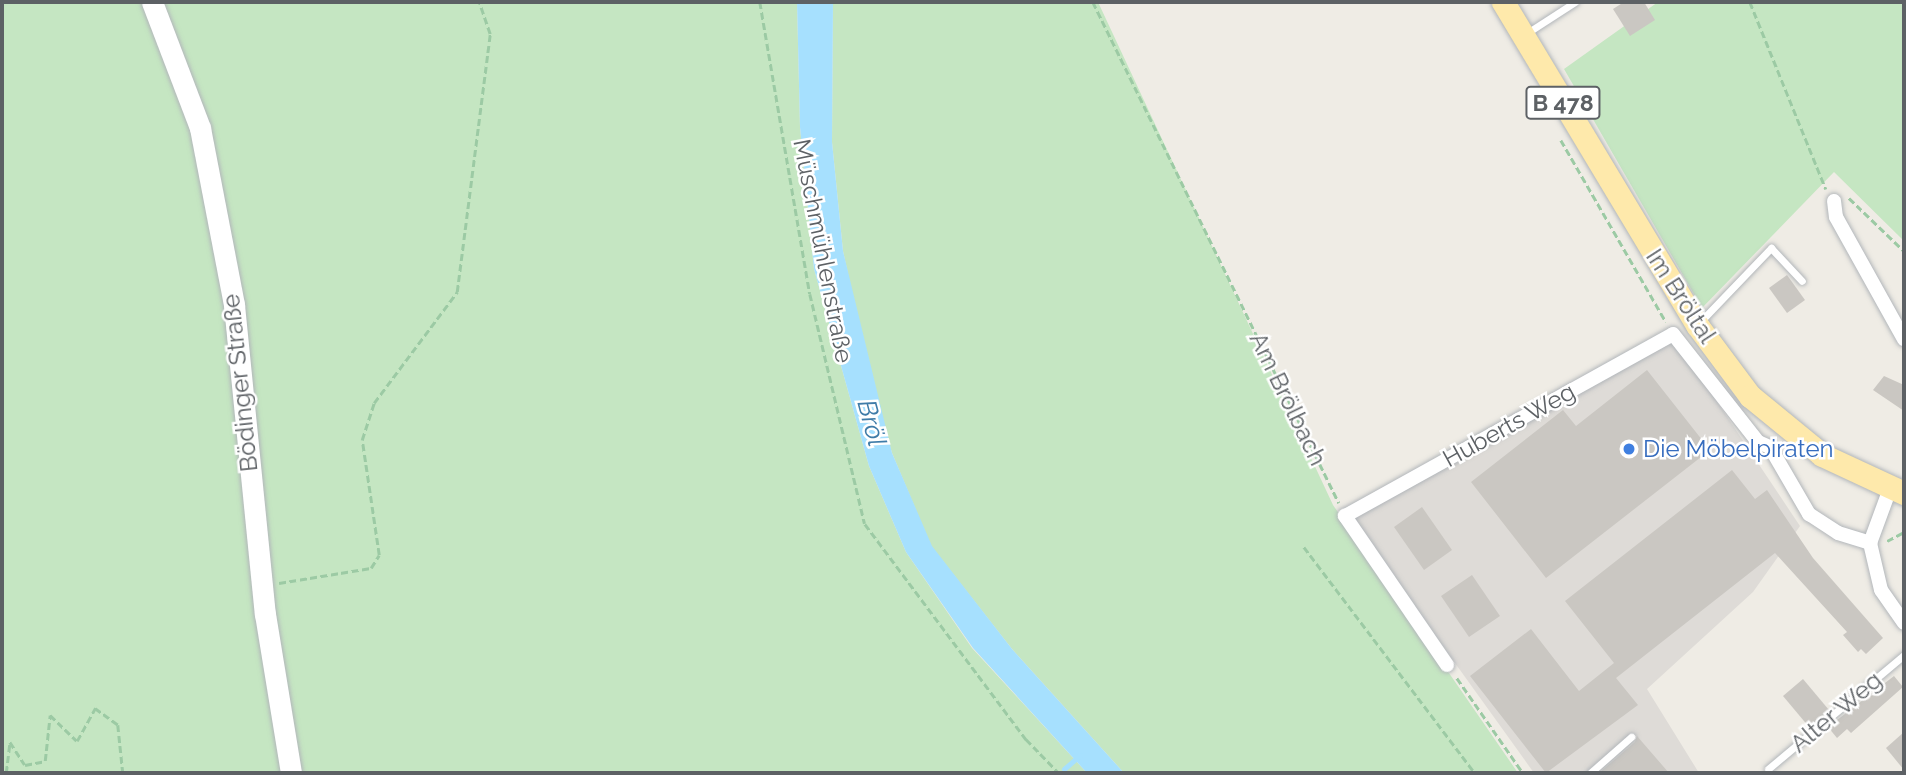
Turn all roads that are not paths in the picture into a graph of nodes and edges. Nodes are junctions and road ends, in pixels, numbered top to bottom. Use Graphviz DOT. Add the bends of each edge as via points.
graph roads {
  1 [pos="152,2"];
  2 [pos="1503,2"];
  3 [pos="1574,2"];
  4 [pos="1523,36"];
  5 [pos="1834,201"];
  6 [pos="1801,281"];
  7 [pos="1697,325"];
  8 [pos="1904,339"];
  9 [pos="1898,490"];
  10 [pos="1870,543"];
  11 [pos="1904,623"];
  12 [pos="1904,655"];
  13 [pos="1447,665"];
  14 [pos="1632,737"];
  15 [pos="1768,769"];
  16 [pos="291,773"];
  17 [pos="1590,773"];
  1 -- 16 [label="street, Bödinger Straße" via="200,128 234,305 262,586"];
  2 -- 4 [label="main road, Im Bröltal / B 478"];
  3 -- 4 [label="lane"];
  4 -- 7 [label="main road, Im Bröltal / B 478"];
  5 -- 8 [label="street" via="1836,217"];
  6 -- 7 [label="lane" via="1771,248"];
  7 -- 9 [label="main road, Im Bröltal / B 478" via="1750,396 1822,455"];
  9 -- 10 [label="street"];
  10 -- 11 [label="street" via="1881,590"];
  10 -- 13 [label="street, Huberts Weg" via="1838,533 1809,514 1770,447 1758,442 1673,334 1345,516"];
  12 -- 15 [label="lane, Alter Weg"];
  14 -- 17 [label="lane"];
}
